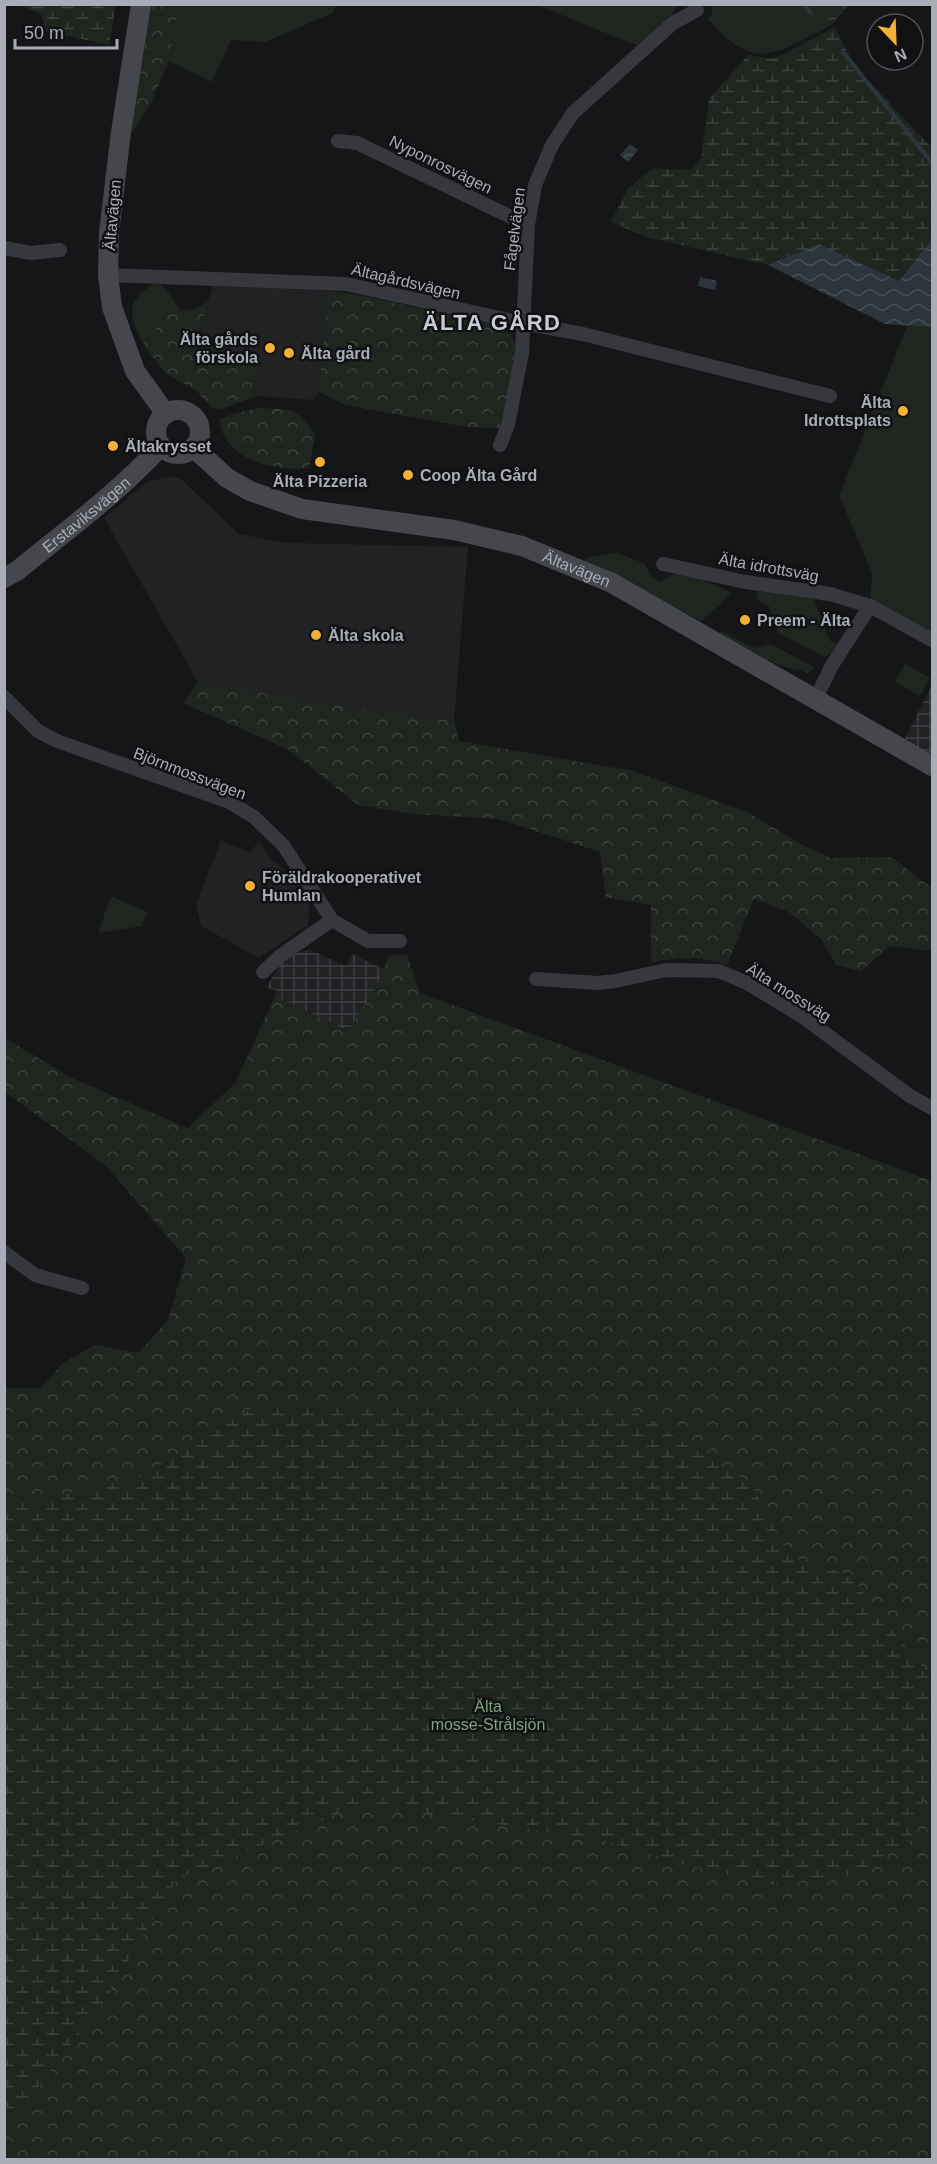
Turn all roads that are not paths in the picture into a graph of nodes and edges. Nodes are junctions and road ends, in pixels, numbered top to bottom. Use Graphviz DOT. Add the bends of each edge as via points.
graph roads {
  1 [pos="141,4"];
  2 [pos="697,10"];
  3 [pos="338,141"];
  4 [pos="528,225"];
  5 [pos="4,248"];
  6 [pos="60,250"];
  7 [pos="108,275"];
  8 [pos="522,323"];
  9 [pos="830,396"];
  10 [pos="166,414"];
  11 [pos="500,445"];
  12 [pos="161,446"];
  13 [pos="193,447"];
  14 [pos="663,564"];
  15 [pos="4,578"];
  16 [pos="870,606"];
  17 [pos="933,640"];
  18 [pos="4,697"];
  19 [pos="816,698"];
  20 [pos="933,766"];
  21 [pos="332,920"];
  22 [pos="400,940"];
  23 [pos="263,972"];
  24 [pos="536,980"];
  25 [pos="933,1108"];
  26 [pos="4,1252"];
  27 [pos="82,1288"];
  1 -- 7 [label="main road, Ältavägen" via="121,132"];
  2 -- 4 [label="street, Fågelvägen" via="673,23 573,112 552,145 535,185"];
  3 -- 4 [label="street, Nyponrosvägen" via="357,143"];
  4 -- 8 [label="street, Fågelvägen"];
  5 -- 6 [label="street" via="31,253"];
  7 -- 8 [label="street, Ältagårdsvägen" via="345,284"];
  7 -- 10 [label="main road, Ältavägen" via="112,307 135,371"];
  8 -- 9 [label="street, Ältagårdsvägen" via="582,333"];
  8 -- 11 [label="street, Fågelvägen" via="522,353 508,425"];
  10 -- 12 [label="main road" via="156,429"];
  10 -- 13 [label="main road" via="186,412 195,419 199,438"];
  12 -- 13 [label="main road" via="173,454"];
  12 -- 15 [label="main road, Erstaviksvägen" via="106,498 18,571"];
  13 -- 19 [label="main road, Ältavägen" via="227,478 250,491 302,509 454,530 522,546 555,559 612,583"];
  14 -- 16 [label="street, Älta idrottsväg" via="745,582 830,594"];
  16 -- 17 [label="street, Älta idrottsväg"];
  16 -- 19 [label="street"];
  18 -- 21 [label="street, Björnmossvägen" via="38,731 57,741 229,802 254,817 283,845"];
  19 -- 20 [label="main road, Ältavägen"];
  21 -- 22 [label="street, Björnmossvägen" via="368,941"];
  21 -- 23 [label="street"];
  24 -- 25 [label="street, Älta mossväg" via="598,983 666,970 719,971 747,982 803,1017 910,1096"];
  26 -- 27 [label="street" via="35,1275"];
}
